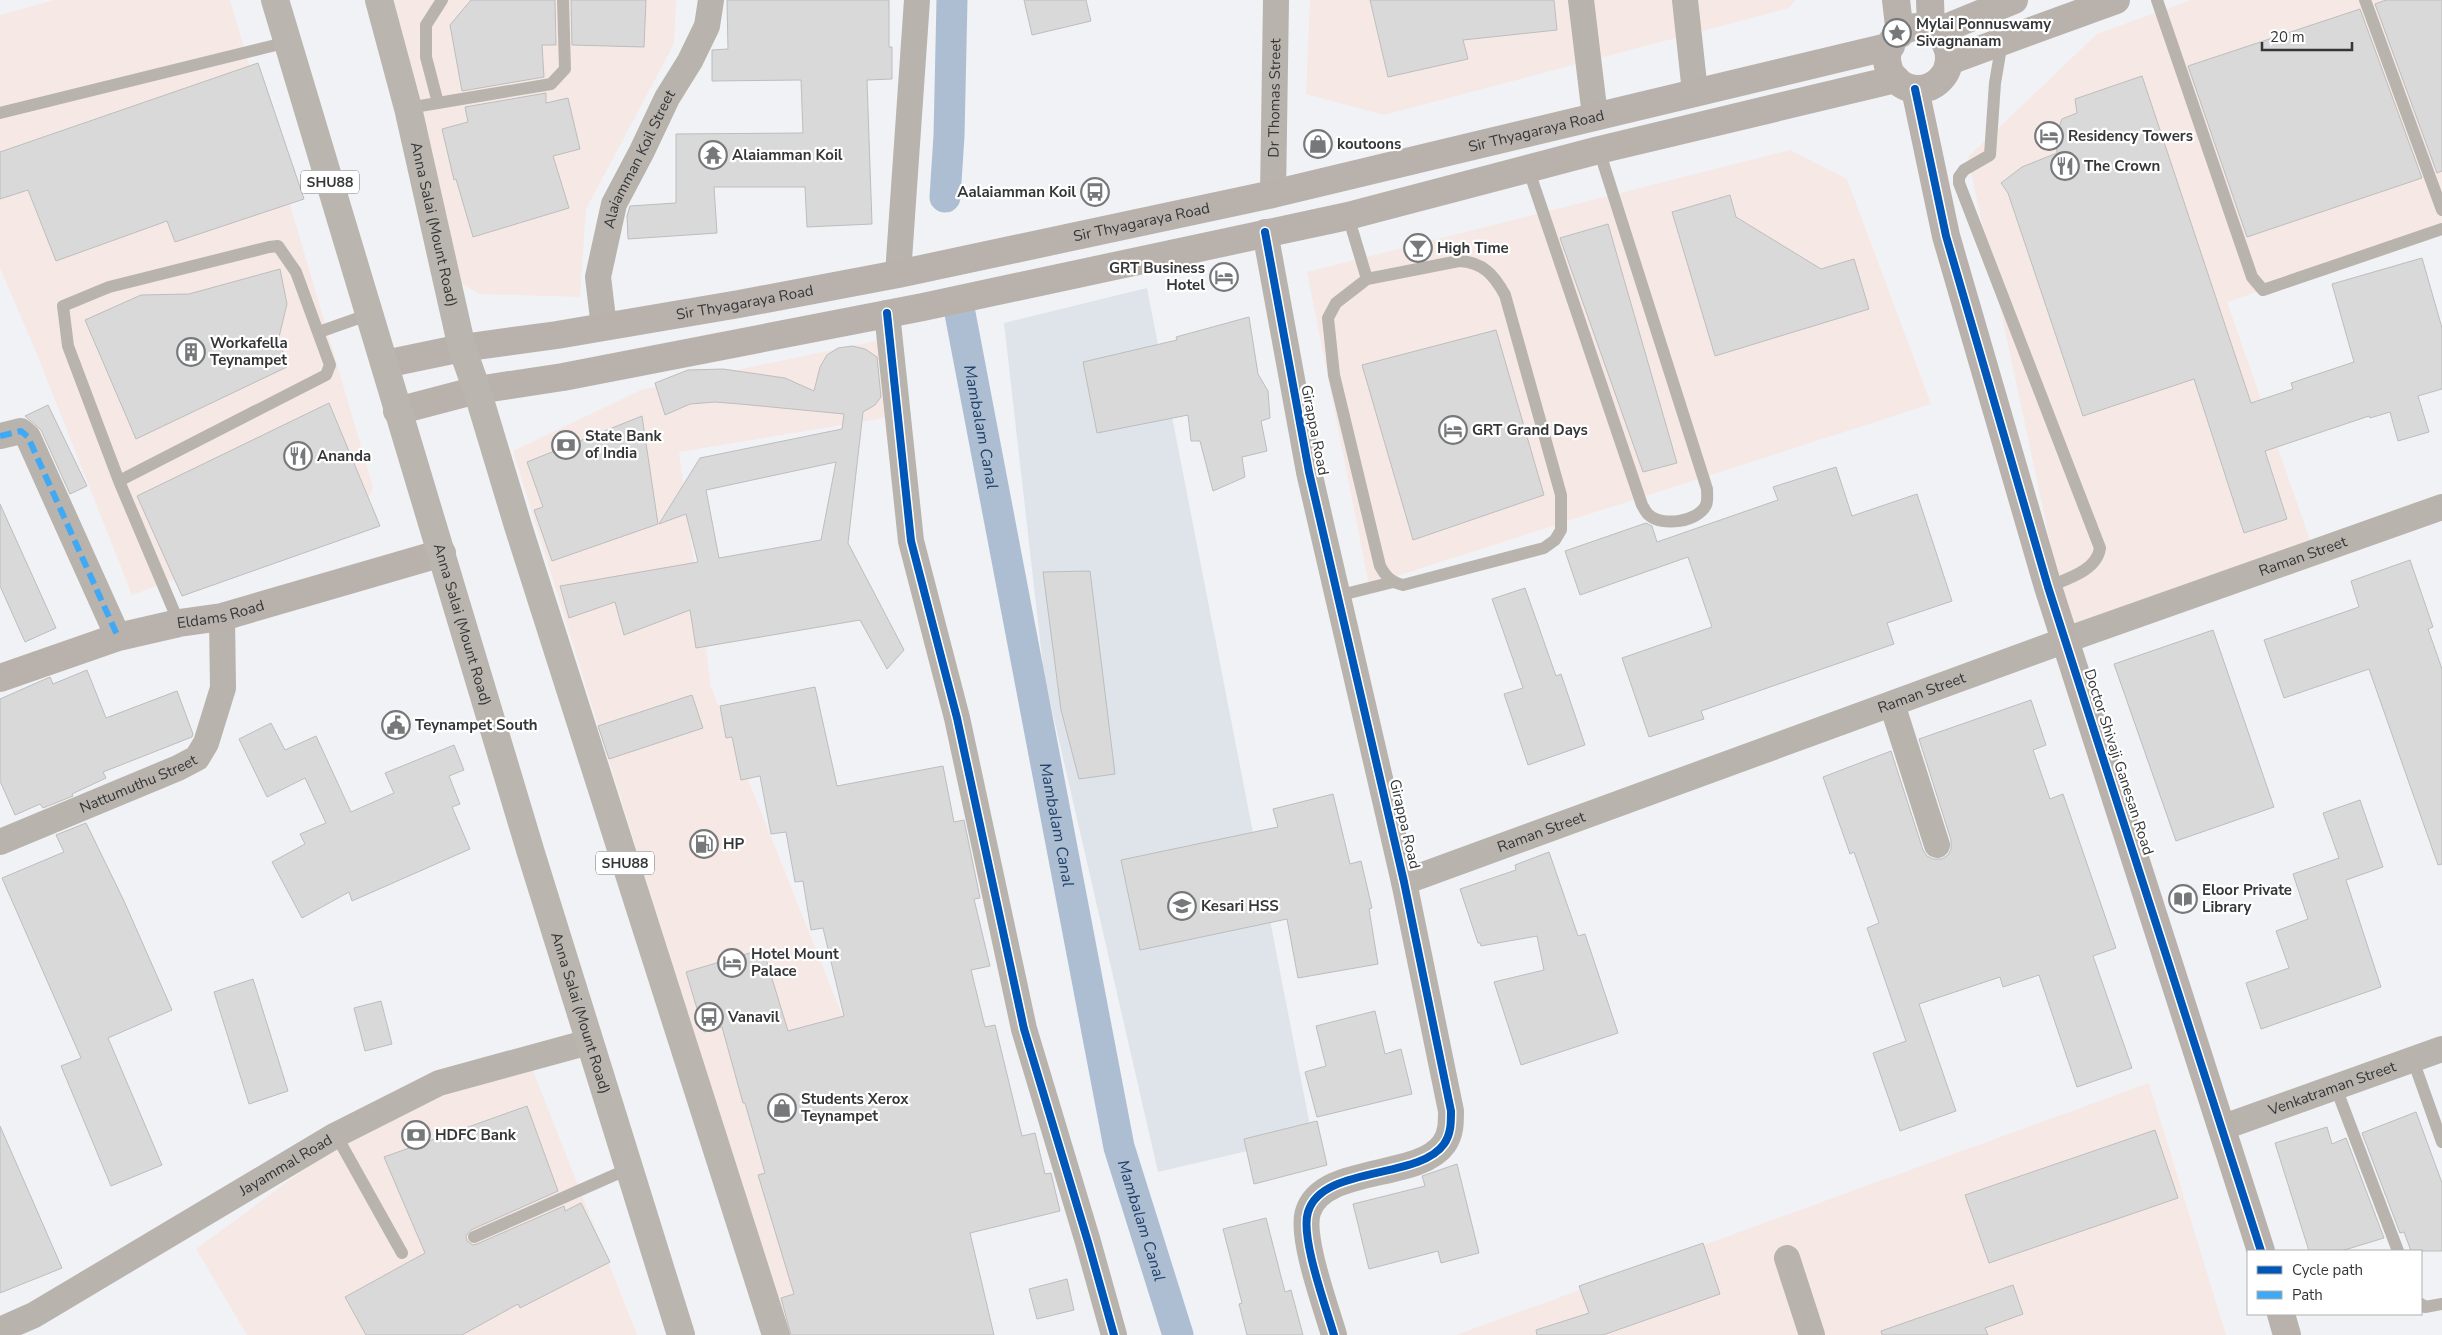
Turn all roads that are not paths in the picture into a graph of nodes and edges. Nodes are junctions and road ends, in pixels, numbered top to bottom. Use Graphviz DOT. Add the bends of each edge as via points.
graph roads {
  1 [pos="275,0"];
  2 [pos="379,0"];
  3 [pos="442,0"];
  4 [pos="563,0"];
  5 [pos="711,0"];
  6 [pos="917,0"];
  7 [pos="1276,0"];
  8 [pos="1581,0"];
  9 [pos="1685,0"];
  10 [pos="1896,0"];
  11 [pos="1930,0"];
  12 [pos="2014,0"];
  13 [pos="2116,0"];
  14 [pos="2157,0"];
  15 [pos="2366,0"];
  16 [pos="1934,31"];
  17 [pos="1895,40"];
  18 [pos="288,42"];
  19 [pos="2002,42"];
  20 [pos="1949,60"];
  21 [pos="1906,84"];
  22 [pos="1695,92"];
  23 [pos="438,103"];
  24 [pos="408,108"];
  25 [pos="0,113"];
  26 [pos="1595,116"];
  27 [pos="1599,150"];
  28 [pos="1528,168"];
  29 [pos="1273,194"];
  30 [pos="2442,210"];
  31 [pos="1348,216"];
  32 [pos="2442,230"];
  33 [pos="1265,232"];
  34 [pos="898,274"];
  35 [pos="1367,279"];
  36 [pos="887,313"];
  37 [pos="370,314"];
  38 [pos="604,327"];
  39 [pos="318,332"];
  40 [pos="462,348"];
  41 [pos="385,364"];
  42 [pos="477,390"];
  43 [pos="397,411"];
  44 [pos="0,436"];
  45 [pos="119,481"];
  46 [pos="2442,507"];
  47 [pos="442,553"];
  48 [pos="1393,582"];
  49 [pos="2048,587"];
  50 [pos="1338,596"];
  51 [pos="222,617"];
  52 [pos="180,623"];
  53 [pos="118,637"];
  54 [pos="2066,640"];
  55 [pos="0,678"];
  56 [pos="1892,704"];
  57 [pos="0,842"];
  58 [pos="1937,845"];
  59 [pos="1404,882"];
  60 [pos="589,1042"];
  61 [pos="2442,1049"];
  62 [pos="2413,1060"];
  63 [pos="2336,1088"];
  64 [pos="2221,1128"];
  65 [pos="336,1135"];
  66 [pos="2442,1142"];
  67 [pos="628,1169"];
  68 [pos="474,1237"];
  69 [pos="2261,1250"];
  70 [pos="2398,1250"];
  71 [pos="402,1253"];
  72 [pos="1787,1258"];
  73 [pos="2422,1304"];
  74 [pos="2442,1304"];
  75 [pos="2281,1315"];
  76 [pos="0,1330"];
  77 [pos="680,1335"];
  78 [pos="776,1335"];
  79 [pos="1114,1335"];
  80 [pos="1334,1335"];
  81 [pos="1812,1335"];
  82 [pos="2287,1335"];
  1 -- 18 [label="main road, Anna Salai (Mount Road) / SHU88"];
  2 -- 24 [label="main road, Anna Salai (Mount Road) / SHU88"];
  3 -- 23 [label="lane" via="426,25 426,57"];
  4 -- 23 [label="lane" via="565,69 551,84"];
  5 -- 38 [label="street, Alaiamman Koil Street" via="707,26 614,204 598,278"];
  6 -- 34 [label="street"];
  7 -- 29 [label="street, Dr Thomas Street"];
  8 -- 26 [label="street"];
  9 -- 22 [label="street"];
  10 -- 17 [label="main road"];
  11 -- 16 [label="main road"];
  12 -- 16 [label="main road, Sir Thyagaraya Road"];
  13 -- 19 [label="main road"];
  14 -- 32 [label="lane" via="2252,277 2263,290"];
  15 -- 30 [label="lane"];
  16 -- 17 [label="main road, Sir Thyagaraya Road" via="1921,26 1904,29"];
  16 -- 20 [label="main road" via="1947,44"];
  17 -- 21 [label="main road" via="1887,56 1890,71"];
  17 -- 22 [label="main road, Sir Thyagaraya Road"];
  18 -- 25 [label="lane"];
  18 -- 37 [label="main road, Anna Salai (Mount Road) / SHU88"];
  19 -- 20 [label="main road"];
  19 -- 49 [label="lane" via="1995,83 1990,155 1964,170 1959,183 2100,548 2099,557 2085,570"];
  20 -- 21 [label="main road" via="1944,76 1931,86"];
  21 -- 27 [label="main road"];
  21 -- 49 [label="main road, Doctor Shivaji Ganesan Road" via="1957,279"];
  22 -- 26 [label="main road, Sir Thyagaraya Road"];
  23 -- 24 [label="lane"];
  24 -- 40 [label="main road, Anna Salai (Mount Road) / SHU88"];
  26 -- 29 [label="main road, Sir Thyagaraya Road"];
  27 -- 28 [label="main road"];
  27 -- 28 [label="lane" via="1707,489 1706,505 1696,516 1678,521 1662,521 1649,515 1642,505"];
  28 -- 31 [label="main road"];
  29 -- 34 [label="main road, Sir Thyagaraya Road"];
  31 -- 33 [label="main road"];
  31 -- 35 [label="lane"];
  33 -- 36 [label="main road"];
  33 -- 50 [label="street, Girappa Road" via="1308,472"];
  34 -- 38 [label="main road, Sir Thyagaraya Road"];
  35 -- 48 [label="lane" via="1336,303 1328,318 1334,374 1380,566"];
  35 -- 48 [label="lane" via="1459,261 1474,262 1496,279 1505,295 1561,495 1561,530 1555,540 1544,548 1412,584"];
  36 -- 42 [label="main road" via="563,377"];
  36 -- 79 [label="street" via="911,541 957,718 1024,1029"];
  37 -- 39 [label="lane"];
  37 -- 41 [label="main road, Anna Salai (Mount Road) / SHU88"];
  38 -- 40 [label="main road, Sir Thyagaraya Road"];
  39 -- 45 [label="lane" via="330,365 326,376"];
  39 -- 45 [label="lane" via="296,272 278,246 109,287 63,306 68,346"];
  40 -- 41 [label="main road, Sir Thyagaraya Road"];
  40 -- 42 [label="main road, Anna Salai (Mount Road) / SHU88"];
  41 -- 43 [label="main road, Anna Salai (Mount Road) / SHU88"];
  42 -- 43 [label="main road"];
  42 -- 78 [label="main road, Anna Salai (Mount Road) / SHU88"];
  43 -- 47 [label="main road, Anna Salai (Mount Road) / SHU88"];
  44 -- 53 [label="street" via="21,431 28,437"];
  45 -- 52 [label="lane"];
  46 -- 54 [label="street, Raman Street"];
  47 -- 51 [label="main road, Eldams Road"];
  47 -- 60 [label="main road, Anna Salai (Mount Road) / SHU88"];
  48 -- 50 [label="lane"];
  49 -- 54 [label="main road, Doctor Shivaji Ganesan Road"];
  50 -- 59 [label="street, Girappa Road"];
  51 -- 52 [label="main road, Eldams Road"];
  51 -- 57 [label="street, Nattumuthu Street" via="223,688 206,743 197,758"];
  52 -- 53 [label="main road, Eldams Road"];
  53 -- 55 [label="main road, Eldams Road"];
  54 -- 56 [label="street, Raman Street"];
  54 -- 64 [label="main road, Doctor Shivaji Ganesan Road"];
  56 -- 58 [label="street"];
  56 -- 59 [label="street, Raman Street"];
  59 -- 80 [label="street, Girappa Road" via="1451,1111 1451,1130 1444,1145 1428,1158 1334,1185 1320,1195 1308,1212 1307,1238"];
  60 -- 65 [label="street, Jayammal Road" via="440,1083"];
  60 -- 67 [label="main road, Anna Salai (Mount Road) / SHU88"];
  61 -- 62 [label="street, Venkatraman Street"];
  62 -- 63 [label="street, Venkatraman Street"];
  62 -- 66 [label="lane"];
  63 -- 64 [label="street, Venkatraman Street"];
  63 -- 70 [label="lane"];
  64 -- 69 [label="main road, Doctor Shivaji Ganesan Road"];
  65 -- 71 [label="lane"];
  65 -- 76 [label="street, Jayammal Road" via="34,1315"];
  67 -- 68 [label="lane"];
  67 -- 77 [label="main road, Anna Salai (Mount Road) / SHU88"];
  72 -- 81 [label="street"];
  73 -- 74 [label="lane"];
  75 -- 82 [label="main road"];
}
